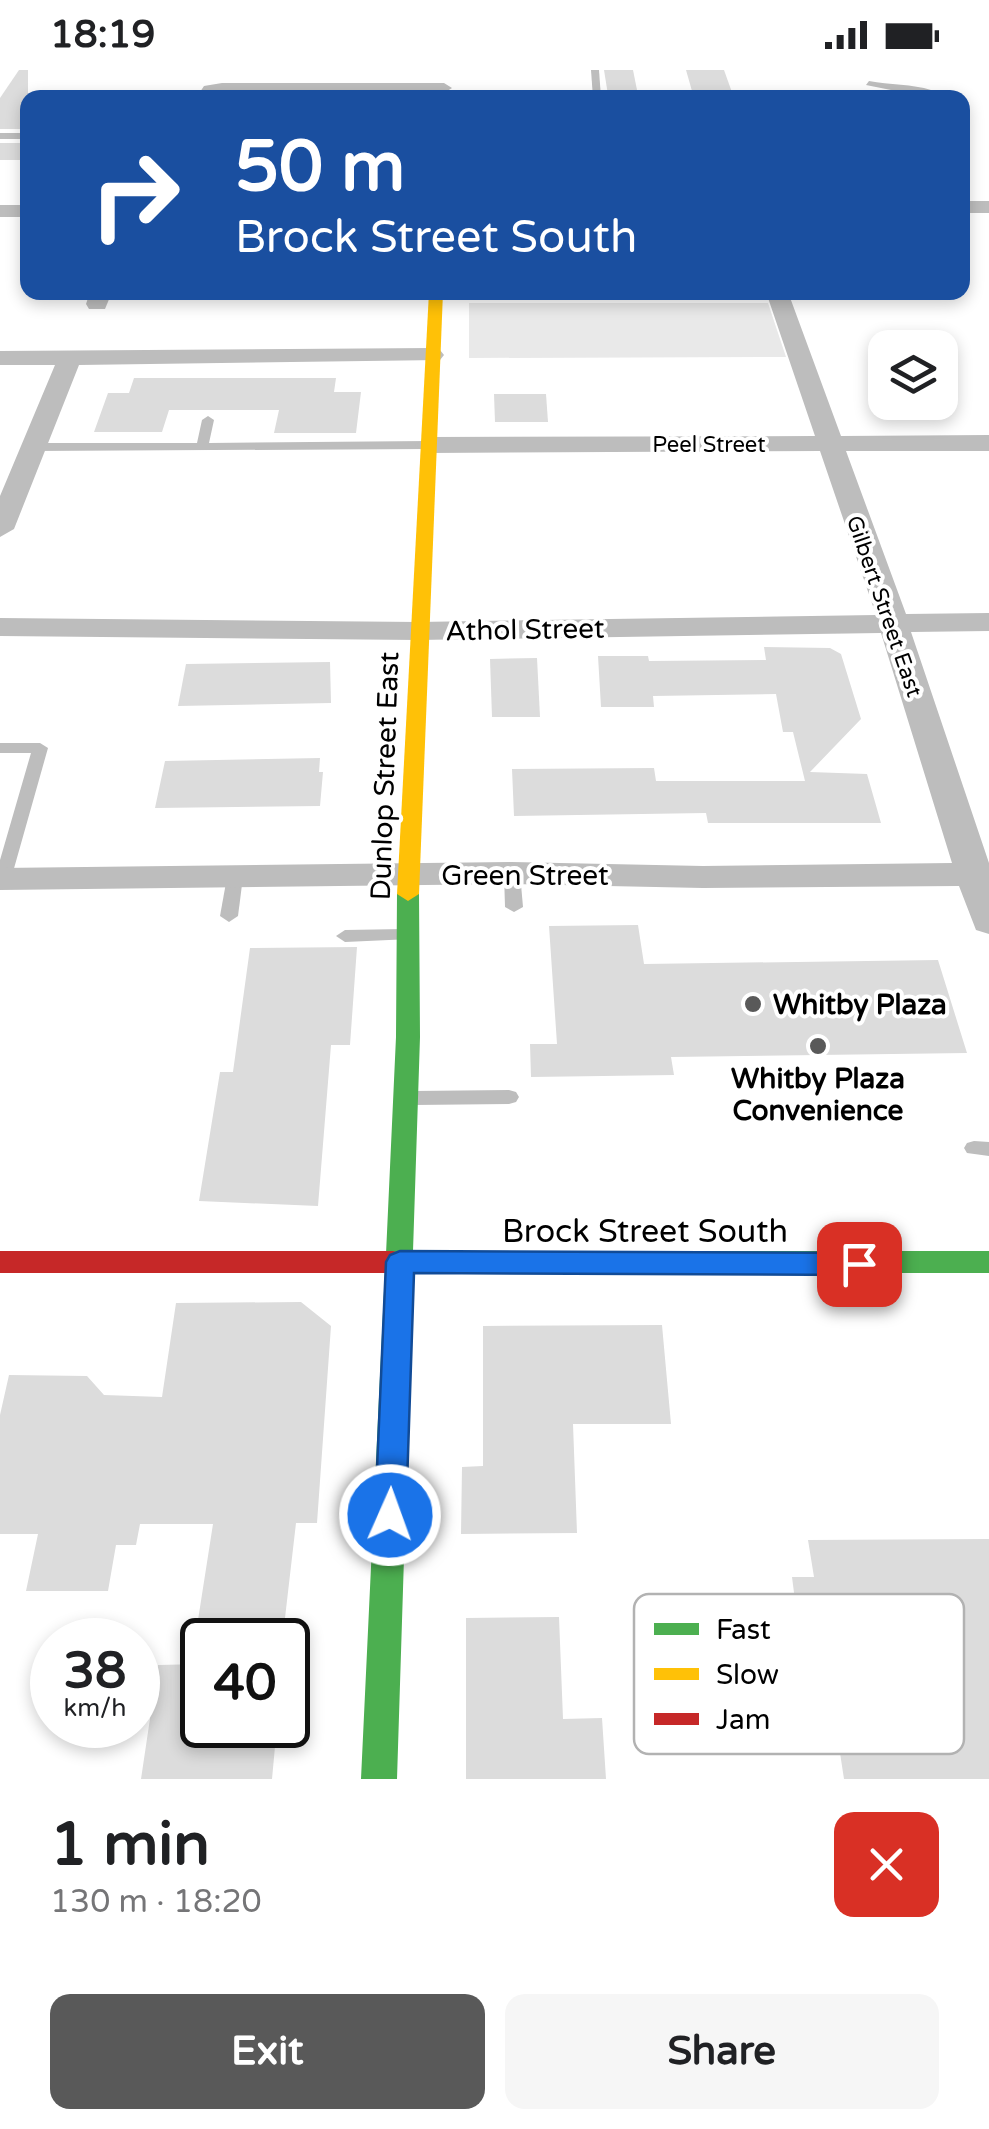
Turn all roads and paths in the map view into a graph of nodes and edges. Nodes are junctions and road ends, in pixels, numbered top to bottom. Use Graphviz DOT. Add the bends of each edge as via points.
graph roads {
  1 [pos="869,83"];
  2 [pos="445,85"];
  3 [pos="210,90"];
  4 [pos="889,90"];
  5 [pos="435,300"];
  6 [pos="780,300"];
  7 [pos="432,355"];
  8 [pos="0,358"];
  9 [pos="70,358"];
  10 [pos="208,420"];
  11 [pos="989,443"];
  12 [pos="830,444"];
  13 [pos="428,445"];
  14 [pos="34,446"];
  15 [pos="202,446"];
  16 [pos="0,528"];
  17 [pos="892,621"];
  18 [pos="989,622"];
  19 [pos="0,627"];
  20 [pos="418,631"];
  21 [pos="0,748"];
  22 [pos="981,874"];
  23 [pos="408,876"];
  24 [pos="235,877"];
  25 [pos="2,879"];
  26 [pos="230,916"];
  27 [pos="989,922"];
  28 [pos="409,935"];
  29 [pos="345,936"];
  30 [pos="509,1097"];
  31 [pos="406,1098"];
  32 [pos="0,1262"];
  33 [pos="400,1262"];
  34 [pos="989,1262"];
  35 [pos="379,1779"];
  1 -- 4 [label="lane"];
  2 -- 3 [label="street"];
  5 -- 7 [label="street, Dunlop Street East"];
  6 -- 12 [label="street, Gilbert Street East"];
  7 -- 9 [label="street"];
  7 -- 13 [label="street, Dunlop Street East"];
  8 -- 9 [label="street"];
  9 -- 14 [label="street"];
  10 -- 15 [label="lane"];
  11 -- 12 [label="street, Peel Street"];
  12 -- 13 [label="street, Peel Street"];
  12 -- 17 [label="street, Gilbert Street East"];
  13 -- 15 [label="lane"];
  13 -- 20 [label="street, Dunlop Street East"];
  14 -- 15 [label="lane"];
  14 -- 16 [label="street"];
  17 -- 18 [label="street, Athol Street"];
  17 -- 20 [label="street, Athol Street"];
  17 -- 22 [label="street, Gilbert Street East"];
  19 -- 20 [label="street, Athol Street"];
  20 -- 23 [label="street, Dunlop Street East"];
  21 -- 25 [label="lane" via="40,748"];
  22 -- 23 [label="street, Green Street" via="704,877 513,890"];
  22 -- 27 [label="street, Gilbert Street East"];
  23 -- 24 [label="street, Green Street"];
  23 -- 28 [label="street, Dunlop Street East"];
  24 -- 25 [label="street, Green Street"];
  24 -- 26 [label="lane"];
  28 -- 29 [label="lane"];
  28 -- 31 [label="street, Dunlop Street East"];
  30 -- 31 [label="lane"];
  31 -- 33 [label="street, Dunlop Street East"];
  32 -- 33 [label="street, Brock Street South"];
  33 -- 34 [label="street, Brock Street South"];
  33 -- 35 [label="street, Dunlop Street East"];
}
